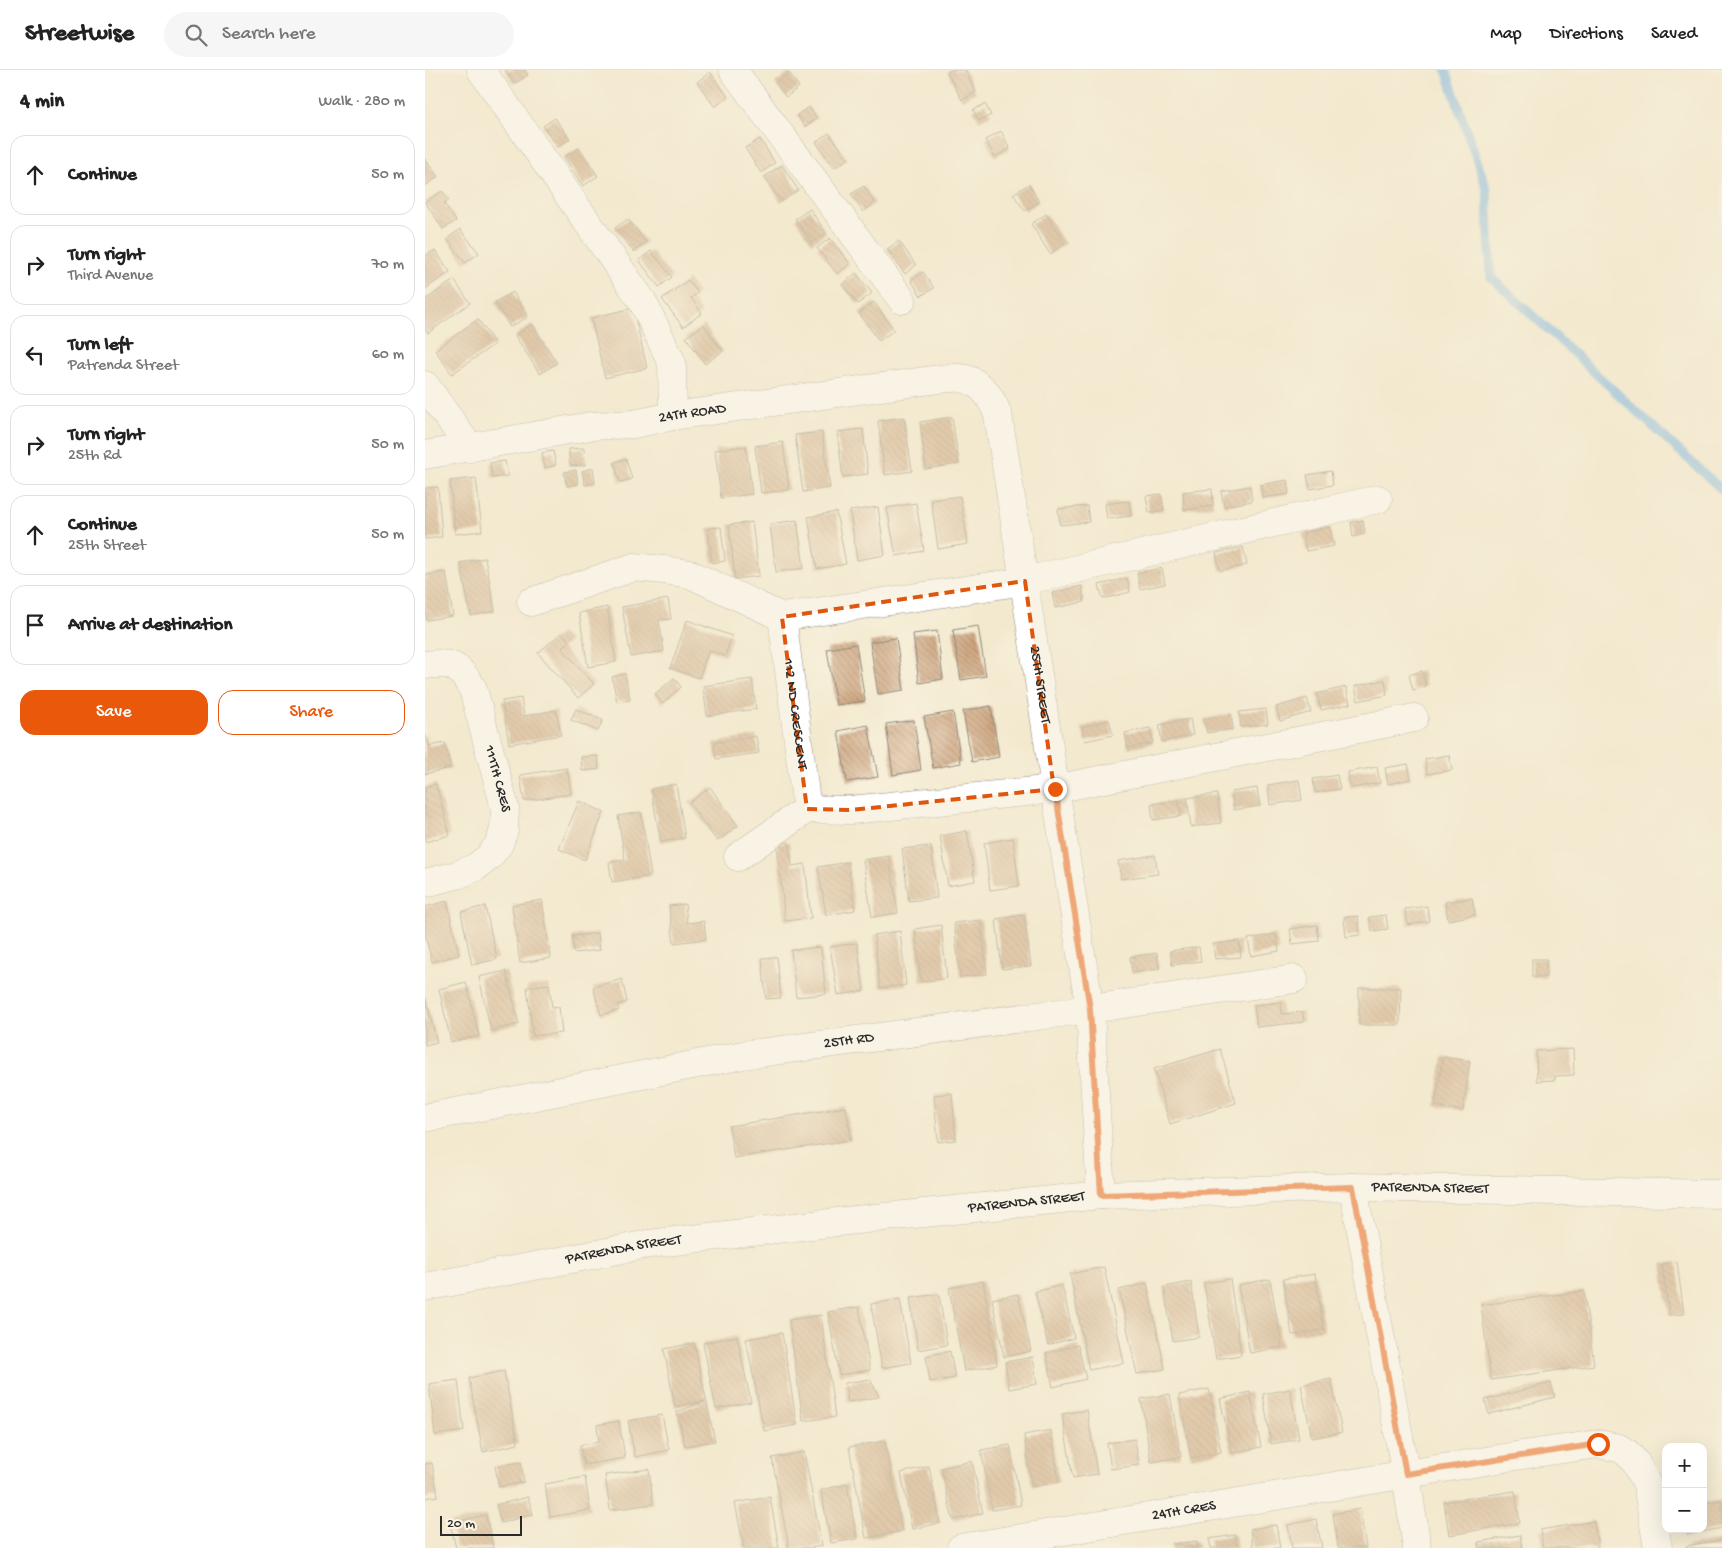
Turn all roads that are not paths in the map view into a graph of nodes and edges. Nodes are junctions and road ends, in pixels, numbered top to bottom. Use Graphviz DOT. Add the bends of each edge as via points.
graph roads {
  1 [pos="481,70"];
  2 [pos="733,70"];
  3 [pos="902,300"];
  4 [pos="961,378"];
  5 [pos="425,385"];
  6 [pos="673,416"];
  7 [pos="470,448"];
  8 [pos="425,455"];
  9 [pos="1378,499"];
  10 [pos="1025,581"];
  11 [pos="531,602"];
  12 [pos="782,617"];
  13 [pos="425,665"];
  14 [pos="1414,718"];
  15 [pos="1055,789"];
  16 [pos="807,809"];
  17 [pos="739,857"];
  18 [pos="425,883"];
  19 [pos="1294,979"];
  20 [pos="1090,1009"];
  21 [pos="425,1118"];
  22 [pos="1353,1187"];
  23 [pos="1722,1194"];
  24 [pos="1101,1195"];
  25 [pos="425,1287"];
  26 [pos="1406,1474"];
  27 [pos="961,1548"];
  28 [pos="1417,1548"];
  29 [pos="1659,1548"];
  1 -- 6 [label="street" via="643,302 672,363"];
  2 -- 3 [label="street"];
  4 -- 6 [label="street, 24TH ROAD"];
  4 -- 10 [label="street, 25TH STREET" via="987,393 998,415"];
  5 -- 7 [label="street"];
  6 -- 7 [label="street, 24TH ROAD" via="634,424 591,426"];
  7 -- 8 [label="street, 24TH ROAD"];
  9 -- 10 [label="street"];
  10 -- 12 [label="street"];
  10 -- 15 [label="street, 25TH STREET"];
  11 -- 12 [label="street" via="634,567 690,574"];
  12 -- 16 [label="street, 112 ND CRESCENT"];
  13 -- 18 [label="street, 111TH CRES" via="443,663 457,668 473,690 505,808 505,830 499,844 476,867"];
  14 -- 15 [label="street"];
  15 -- 16 [label="street" via="851,810"];
  15 -- 20 [label="street, 25TH STREET"];
  16 -- 17 [label="street"];
  19 -- 20 [label="street, 25TH RD"];
  20 -- 21 [label="street, 25TH RD" via="743,1055"];
  20 -- 24 [label="street"];
  22 -- 23 [label="street, PATRENDA STREET"];
  22 -- 24 [label="street, PATRENDA STREET"];
  22 -- 26 [label="street"];
  24 -- 25 [label="street, PATRENDA STREET" via="649,1244"];
  26 -- 27 [label="street, 24TH CRES"];
  26 -- 28 [label="street"];
  26 -- 29 [label="street, 24TH CRES" via="1598,1444 1619,1448 1636,1463 1647,1484"];
}
